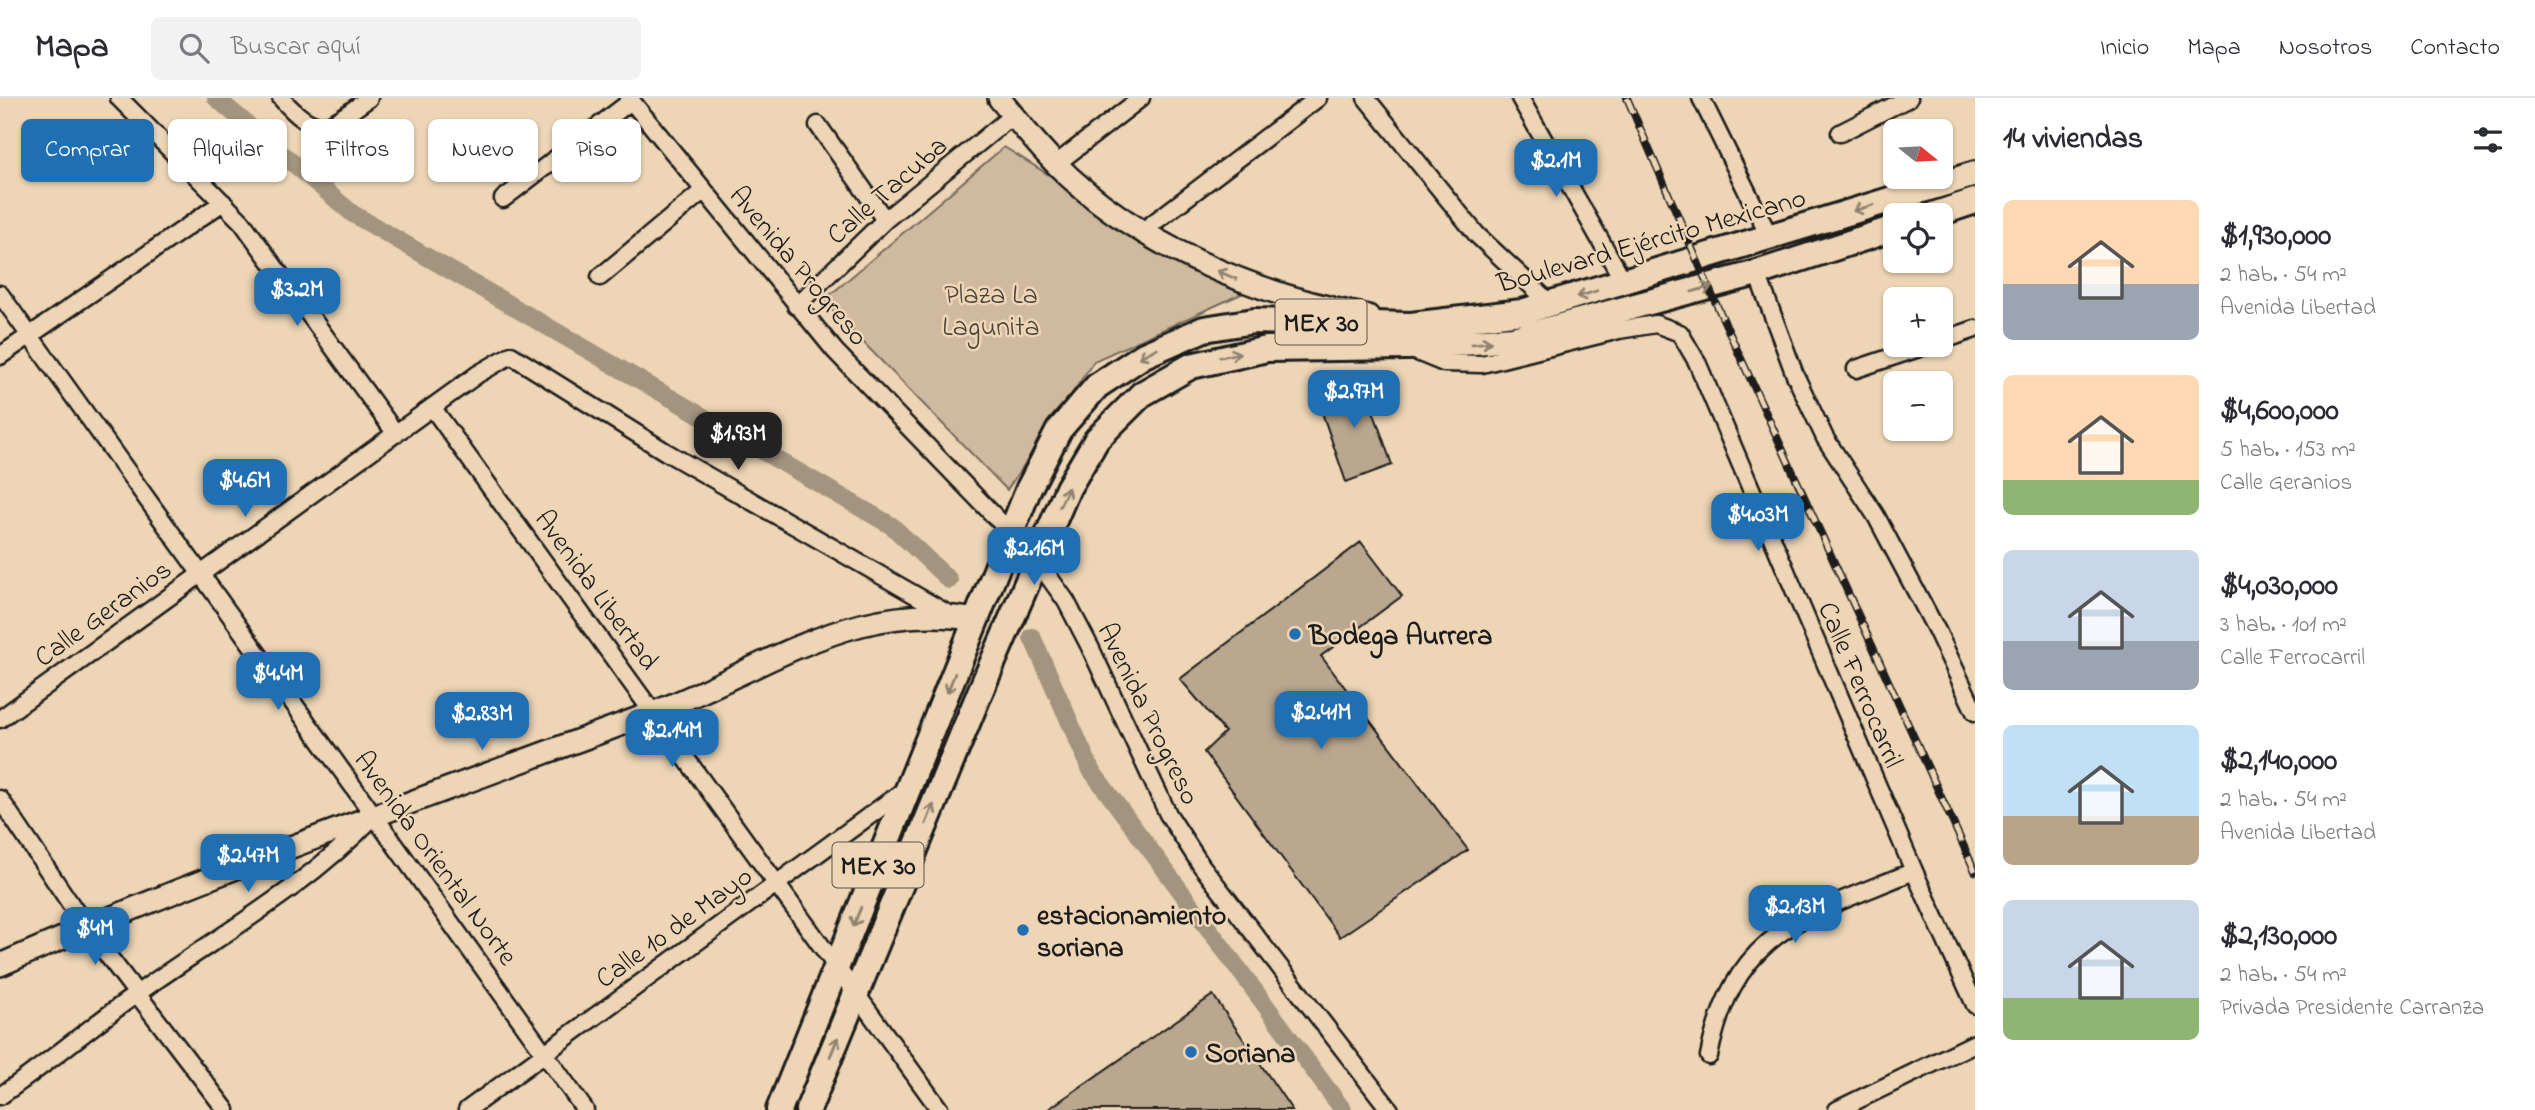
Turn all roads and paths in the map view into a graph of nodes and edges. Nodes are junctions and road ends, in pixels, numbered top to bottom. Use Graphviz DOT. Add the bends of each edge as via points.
graph roads {
  1 [pos="119,98"];
  2 [pos="281,98"];
  3 [pos="369,98"];
  4 [pos="999,98"];
  5 [pos="1141,98"];
  6 [pos="1318,98"];
  7 [pos="1366,98"];
  8 [pos="1520,98"];
  9 [pos="1701,98"];
  10 [pos="1909,98"];
  11 [pos="630,99"];
  12 [pos="1013,115"];
  13 [pos="818,125"];
  14 [pos="1840,133"];
  15 [pos="1056,164"];
  16 [pos="1975,174"];
  17 [pos="704,190"];
  18 [pos="503,199"];
  19 [pos="1975,201"];
  20 [pos="223,202"];
  21 [pos="1953,208"];
  22 [pos="885,219"];
  23 [pos="1144,230"];
  24 [pos="1883,232"];
  25 [pos="1769,236"];
  26 [pos="1757,273"];
  27 [pos="600,277"];
  28 [pos="1624,282"];
  29 [pos="0,294"];
  30 [pos="1552,305"];
  31 [pos="796,306"];
  32 [pos="1975,329"];
  33 [pos="29,335"];
  34 [pos="1410,336"];
  35 [pos="1953,337"];
  36 [pos="0,356"];
  37 [pos="1892,357"];
  38 [pos="1856,369"];
  39 [pos="432,407"];
  40 [pos="396,434"];
  41 [pos="1006,541"];
  42 [pos="1034,565"];
  43 [pos="200,572"];
  44 [pos="978,615"];
  45 [pos="952,616"];
  46 [pos="655,712"];
  47 [pos="1975,712"];
  48 [pos="0,719"];
  49 [pos="910,786"];
  50 [pos="0,799"];
  51 [pos="375,814"];
  52 [pos="1914,872"];
  53 [pos="776,884"];
  54 [pos="86,927"];
  55 [pos="0,965"];
  56 [pos="837,969"];
  57 [pos="138,993"];
  58 [pos="855,995"];
  59 [pos="1975,1005"];
  60 [pos="1975,1043"];
  61 [pos="544,1052"];
  62 [pos="1709,1056"];
  63 [pos="0,1096"];
  64 [pos="226,1110"];
  65 [pos="467,1110"];
  66 [pos="586,1110"];
  67 [pos="779,1110"];
  68 [pos="808,1110"];
  69 [pos="940,1110"];
  70 [pos="1390,1110"];
  71 [pos="1837,1110"];
  1 -- 20 [label="street"];
  2 -- 3 [label="street" via="319,128 332,125"];
  4 -- 12 [label="street"];
  5 -- 15 [label="street"];
  6 -- 23 [label="street"];
  7 -- 30 [label="street" via="1477,235"];
  8 -- 28 [label="street"];
  9 -- 25 [label="street"];
  10 -- 14 [label="street"];
  11 -- 17 [label="street, Avenida Progreso"];
  11 -- 18 [label="street"];
  12 -- 15 [label="street"];
  12 -- 22 [label="street, Calle Tacuba"];
  13 -- 22 [label="street"];
  15 -- 23 [label="street"];
  16 -- 25 [label="main road, Boulevard Ejército Mexicano / MEX 30, one-way"];
  17 -- 27 [label="street"];
  17 -- 31 [label="street, Avenida Progreso"];
  19 -- 21 [label="main road"];
  20 -- 33 [label="street"];
  20 -- 40 [label="street" via="259,244"];
  22 -- 31 [label="street, Calle Tacuba"];
  34 -- 23 [label="street, one-way" via="1278,295 1218,271"];
  24 -- 26 [label="main road, Boulevard Ejército Mexicano / MEX 30"];
  25 -- 28 [label="main road, Boulevard Ejército Mexicano / MEX 30"];
  34 -- 26 [label="main road, Boulevard Ejército Mexicano / MEX 30, one-way" via="1514,339"];
  26 -- 47 [label="street" via="1795,375 1825,438 1876,516"];
  28 -- 30 [label="main road, Boulevard Ejército Mexicano / MEX 30, one-way"];
  29 -- 33 [label="street, Avenida Oriental Norte"];
  30 -- 34 [label="main road, Boulevard Ejército Mexicano / MEX 30"];
  31 -- 41 [label="street, Avenida Progreso"];
  32 -- 35 [label="street"];
  33 -- 36 [label="street"];
  33 -- 43 [label="street, Avenida Oriental Norte"];
  34 -- 41 [label="main road, Boulevard Ejército Mexicano / MEX 30, one-way" via="1280,320 1231,323 1182,337 1144,355 1097,386 1059,430"];
  42 -- 34 [label="main road, Boulevard Ejército Mexicano / MEX 30, one-way" via="1077,469 1092,447 1122,411 1171,375 1224,356"];
  34 -- 52 [label="street, Calle Ferrocarril" via="1444,363 1463,365 1515,357 1642,325 1656,324 1680,333 1697,362"];
  37 -- 38 [label="street"];
  39 -- 40 [label="street, Calle Geranios"];
  39 -- 45 [label="street, Calle Geranios" via="512,355 666,452"];
  39 -- 46 [label="street, Avenida Libertad"];
  40 -- 43 [label="street, Calle Geranios"];
  41 -- 42 [label="street, Avenida Progreso"];
  41 -- 44 [label="main road, Boulevard Ejército Mexicano / MEX 30"];
  58 -- 42 [label="main road, Boulevard Ejército Mexicano / MEX 30, one-way"];
  42 -- 70 [label="street, Avenida Progreso" via="1066,601 1168,814 1201,865"];
  43 -- 48 [label="street, Calle Geranios"];
  43 -- 51 [label="street, Avenida Oriental Norte"];
  44 -- 45 [label="street"];
  44 -- 49 [label="main road, Boulevard Ejército Mexicano / MEX 30, one-way"];
  45 -- 46 [label="street" via="861,625"];
  46 -- 51 [label="street"];
  46 -- 53 [label="street, Avenida Libertad"];
  49 -- 53 [label="street, Calle 10 de Mayo"];
  49 -- 56 [label="main road, Boulevard Ejército Mexicano / MEX 30, one-way"];
  50 -- 54 [label="street"];
  51 -- 54 [label="street"];
  51 -- 57 [label="street" via="309,875"];
  51 -- 61 [label="street, Avenida Oriental Norte"];
  52 -- 59 [label="street, Calle Ferrocarril"];
  52 -- 62 [label="street" via="1793,924 1766,943 1742,968 1726,995"];
  53 -- 56 [label="street, Avenida Libertad"];
  53 -- 61 [label="street, Calle 10 de Mayo"];
  54 -- 55 [label="street"];
  54 -- 57 [label="street"];
  56 -- 58 [label="street, Avenida Libertad"];
  56 -- 67 [label="main road, Boulevard Ejército Mexicano / MEX 30"];
  57 -- 63 [label="street"];
  57 -- 64 [label="street"];
  68 -- 58 [label="main road, Boulevard Ejército Mexicano / MEX 30, one-way"];
  58 -- 69 [label="street, Avenida Libertad"];
  60 -- 71 [label="street"];
  61 -- 65 [label="street, Calle 10 de Mayo"];
  61 -- 66 [label="street, Avenida Oriental Norte"];
}
